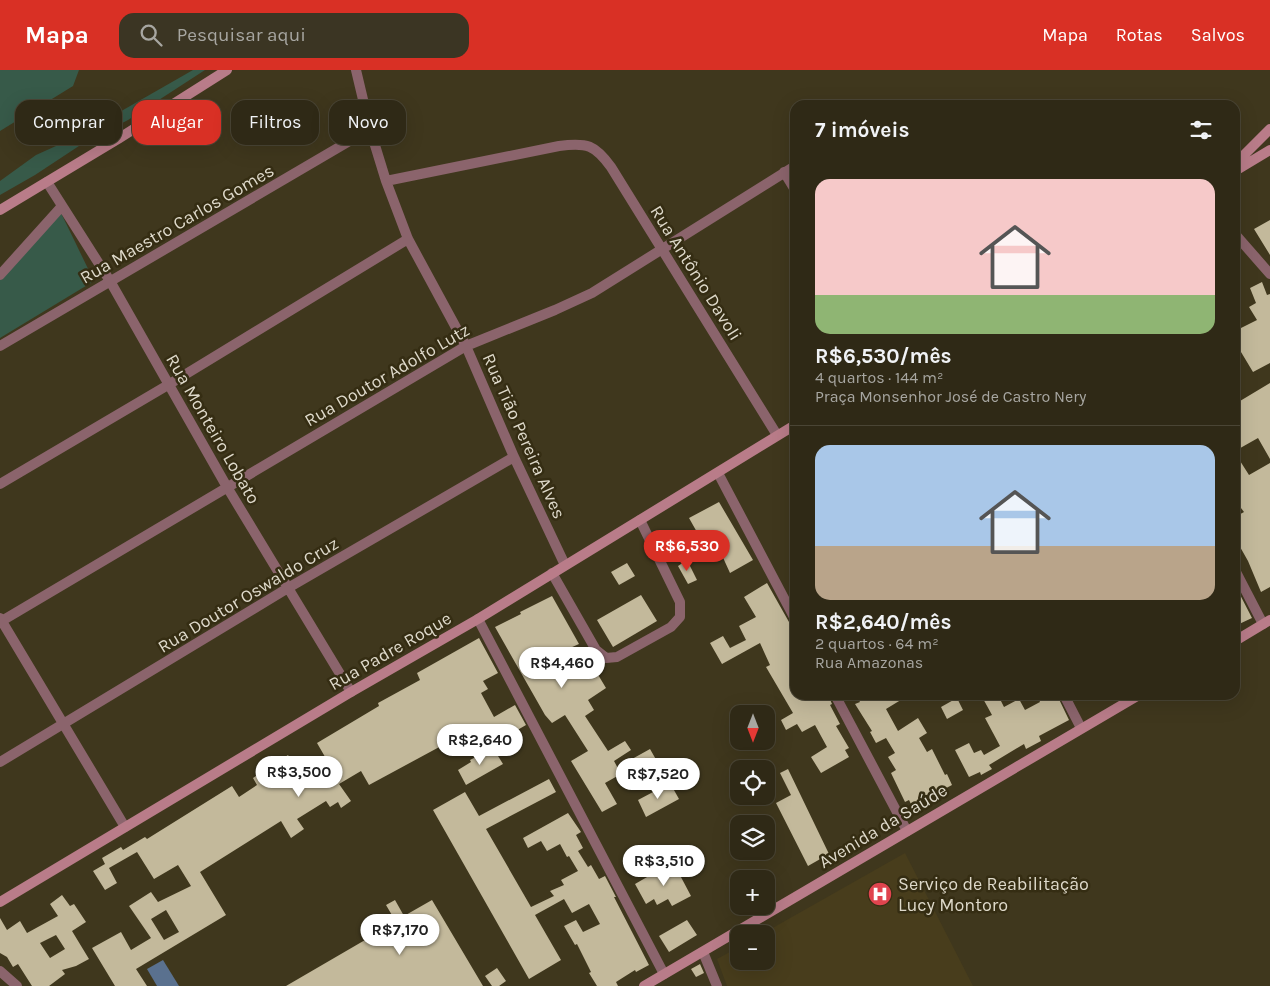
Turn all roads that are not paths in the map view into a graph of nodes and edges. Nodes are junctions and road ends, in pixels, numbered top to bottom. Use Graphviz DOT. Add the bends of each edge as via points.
graph roads {
  1 [pos="227,70"];
  2 [pos="356,70"];
  3 [pos="363,100"];
  4 [pos="1270,130"];
  5 [pos="343,145"];
  6 [pos="375,145"];
  7 [pos="1270,150"];
  8 [pos="1240,159"];
  9 [pos="790,169"];
  10 [pos="1240,169"];
  11 [pos="784,172"];
  12 [pos="386,181"];
  13 [pos="47,182"];
  14 [pos="790,182"];
  15 [pos="62,206"];
  16 [pos="0,210"];
  17 [pos="408,239"];
  18 [pos="1240,240"];
  19 [pos="662,249"];
  20 [pos="0,274"];
  21 [pos="1270,274"];
  22 [pos="110,281"];
  23 [pos="0,346"];
  24 [pos="466,346"];
  25 [pos="168,385"];
  26 [pos="790,428"];
  27 [pos="777,436"];
  28 [pos="514,457"];
  29 [pos="718,473"];
  30 [pos="0,484"];
  31 [pos="227,487"];
  32 [pos="640,520"];
  33 [pos="565,566"];
  34 [pos="552,573"];
  35 [pos="1240,578"];
  36 [pos="288,588"];
  37 [pos="790,610"];
  38 [pos="478,619"];
  39 [pos="1,620"];
  40 [pos="1266,622"];
  41 [pos="1240,638"];
  42 [pos="351,692"];
  43 [pos="838,700"];
  44 [pos="1067,700"];
  45 [pos="1130,700"];
  46 [pos="64,724"];
  47 [pos="1081,728"];
  48 [pos="0,762"];
  49 [pos="125,827"];
  50 [pos="906,831"];
  51 [pos="0,902"];
  52 [pos="703,952"];
  53 [pos="0,971"];
  54 [pos="664,974"];
  55 [pos="17,986"];
  56 [pos="644,986"];
  57 [pos="717,986"];
  1 -- 13 [label="street"];
  2 -- 3 [label="street, Rua Tião Pereira Alves"];
  4 -- 8 [label="street"];
  5 -- 22 [label="street, Rua Maestro Carlos Gomes"];
  6 -- 12 [label="street, Rua Tião Pereira Alves"];
  7 -- 10 [label="street"];
  9 -- 11 [label="street, Rua Doutor Adolfo Lutz"];
  11 -- 14 [label="street"];
  11 -- 19 [label="street, Rua Doutor Adolfo Lutz"];
  12 -- 17 [label="street, Rua Tião Pereira Alves"];
  12 -- 19 [label="street, Rua Antônio Davoli" via="575,144 588,145 602,155"];
  13 -- 15 [label="street, Rua Monteiro Lobato"];
  13 -- 16 [label="street"];
  15 -- 20 [label="street"];
  15 -- 22 [label="street, Rua Monteiro Lobato"];
  17 -- 24 [label="street, Rua Tião Pereira Alves"];
  17 -- 25 [label="street"];
  18 -- 21 [label="street"];
  19 -- 24 [label="street, Rua Doutor Adolfo Lutz" via="592,293"];
  19 -- 27 [label="street, Rua Antônio Davoli"];
  22 -- 23 [label="street, Rua Maestro Carlos Gomes"];
  22 -- 25 [label="street, Rua Monteiro Lobato"];
  24 -- 28 [label="street, Rua Tião Pereira Alves"];
  24 -- 31 [label="street, Rua Doutor Adolfo Lutz"];
  25 -- 30 [label="street"];
  25 -- 31 [label="street, Rua Monteiro Lobato"];
  26 -- 27 [label="street, Rua Padre Roque"];
  27 -- 29 [label="street, Rua Padre Roque"];
  28 -- 33 [label="street, Rua Tião Pereira Alves"];
  28 -- 36 [label="street, Rua Doutor Oswaldo Cruz"];
  29 -- 32 [label="street, Rua Padre Roque"];
  29 -- 37 [label="street"];
  31 -- 36 [label="street, Rua Monteiro Lobato"];
  31 -- 39 [label="street, Rua Doutor Adolfo Lutz"];
  32 -- 33 [label="street, Rua Padre Roque"];
  32 -- 34 [label="street" via="680,602 680,617 671,627 617,657 606,658 596,650"];
  33 -- 34 [label="street, Rua Padre Roque"];
  34 -- 38 [label="street, Rua Padre Roque"];
  35 -- 40 [label="street"];
  36 -- 42 [label="street, Rua Monteiro Lobato"];
  36 -- 46 [label="street, Rua Doutor Oswaldo Cruz"];
  38 -- 42 [label="street, Rua Padre Roque"];
  38 -- 54 [label="street"];
  39 -- 46 [label="street"];
  40 -- 41 [label="street"];
  42 -- 49 [label="street, Rua Padre Roque"];
  43 -- 50 [label="street"];
  44 -- 47 [label="street"];
  45 -- 47 [label="street, Avenida da Saúde"];
  46 -- 48 [label="street, Rua Doutor Oswaldo Cruz"];
  46 -- 49 [label="street"];
  47 -- 50 [label="street, Avenida da Saúde"];
  49 -- 51 [label="street, Rua Padre Roque"];
  50 -- 52 [label="street, Avenida da Saúde"];
  52 -- 54 [label="street, Avenida da Saúde"];
  52 -- 57 [label="street"];
  53 -- 55 [label="street"];
  54 -- 56 [label="street, Avenida da Saúde"];
}
